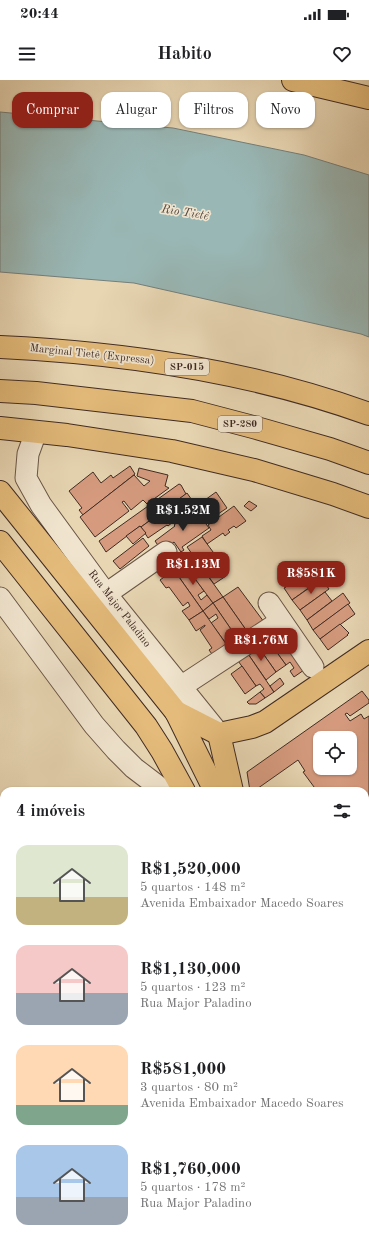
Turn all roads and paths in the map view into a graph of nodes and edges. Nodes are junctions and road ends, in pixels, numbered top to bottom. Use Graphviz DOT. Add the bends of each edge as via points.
graph roads {
  1 [pos="293,80"];
  2 [pos="369,98"];
  3 [pos="0,347"];
  4 [pos="0,391"];
  5 [pos="369,414"];
  6 [pos="0,428"];
  7 [pos="36,432"];
  8 [pos="369,463"];
  9 [pos="26,478"];
  10 [pos="0,488"];
  11 [pos="0,492"];
  12 [pos="369,507"];
  13 [pos="0,542"];
  14 [pos="166,552"];
  15 [pos="106,594"];
  16 [pos="0,598"];
  17 [pos="269,603"];
  18 [pos="282,621"];
  19 [pos="369,650"];
  20 [pos="313,667"];
  21 [pos="182,686"];
  22 [pos="174,709"];
  23 [pos="219,734"];
  24 [pos="159,787"];
  25 [pos="182,787"];
  26 [pos="213,787"];
  27 [pos="231,787"];
  1 -- 2 [label="main road"];
  3 -- 5 [label="main road, Marginal Tietê (Expressa) / SP-015" via="118,356 236,375 288,388"];
  4 -- 8 [label="main road, SP-280" via="192,412 330,449"];
  6 -- 7 [label="main road"];
  7 -- 9 [label="street" via="28,454"];
  7 -- 12 [label="main road" via="172,451 254,470"];
  9 -- 10 [label="street"];
  9 -- 15 [label="street, Rua Major Paladino" via="41,505"];
  11 -- 22 [label="main road"];
  13 -- 25 [label="main road" via="146,726"];
  14 -- 15 [label="street"];
  15 -- 21 [label="street, Rua Major Paladino"];
  16 -- 24 [label="street" via="94,725 134,768"];
  17 -- 18 [label="street"];
  18 -- 20 [label="street"];
  18 -- 21 [label="street"];
  19 -- 23 [label="main road" via="265,722"];
  21 -- 23 [label="street, Rua Major Paladino"];
  22 -- 23 [label="main road"];
  22 -- 26 [label="main road"];
  23 -- 27 [label="main road"];
}
